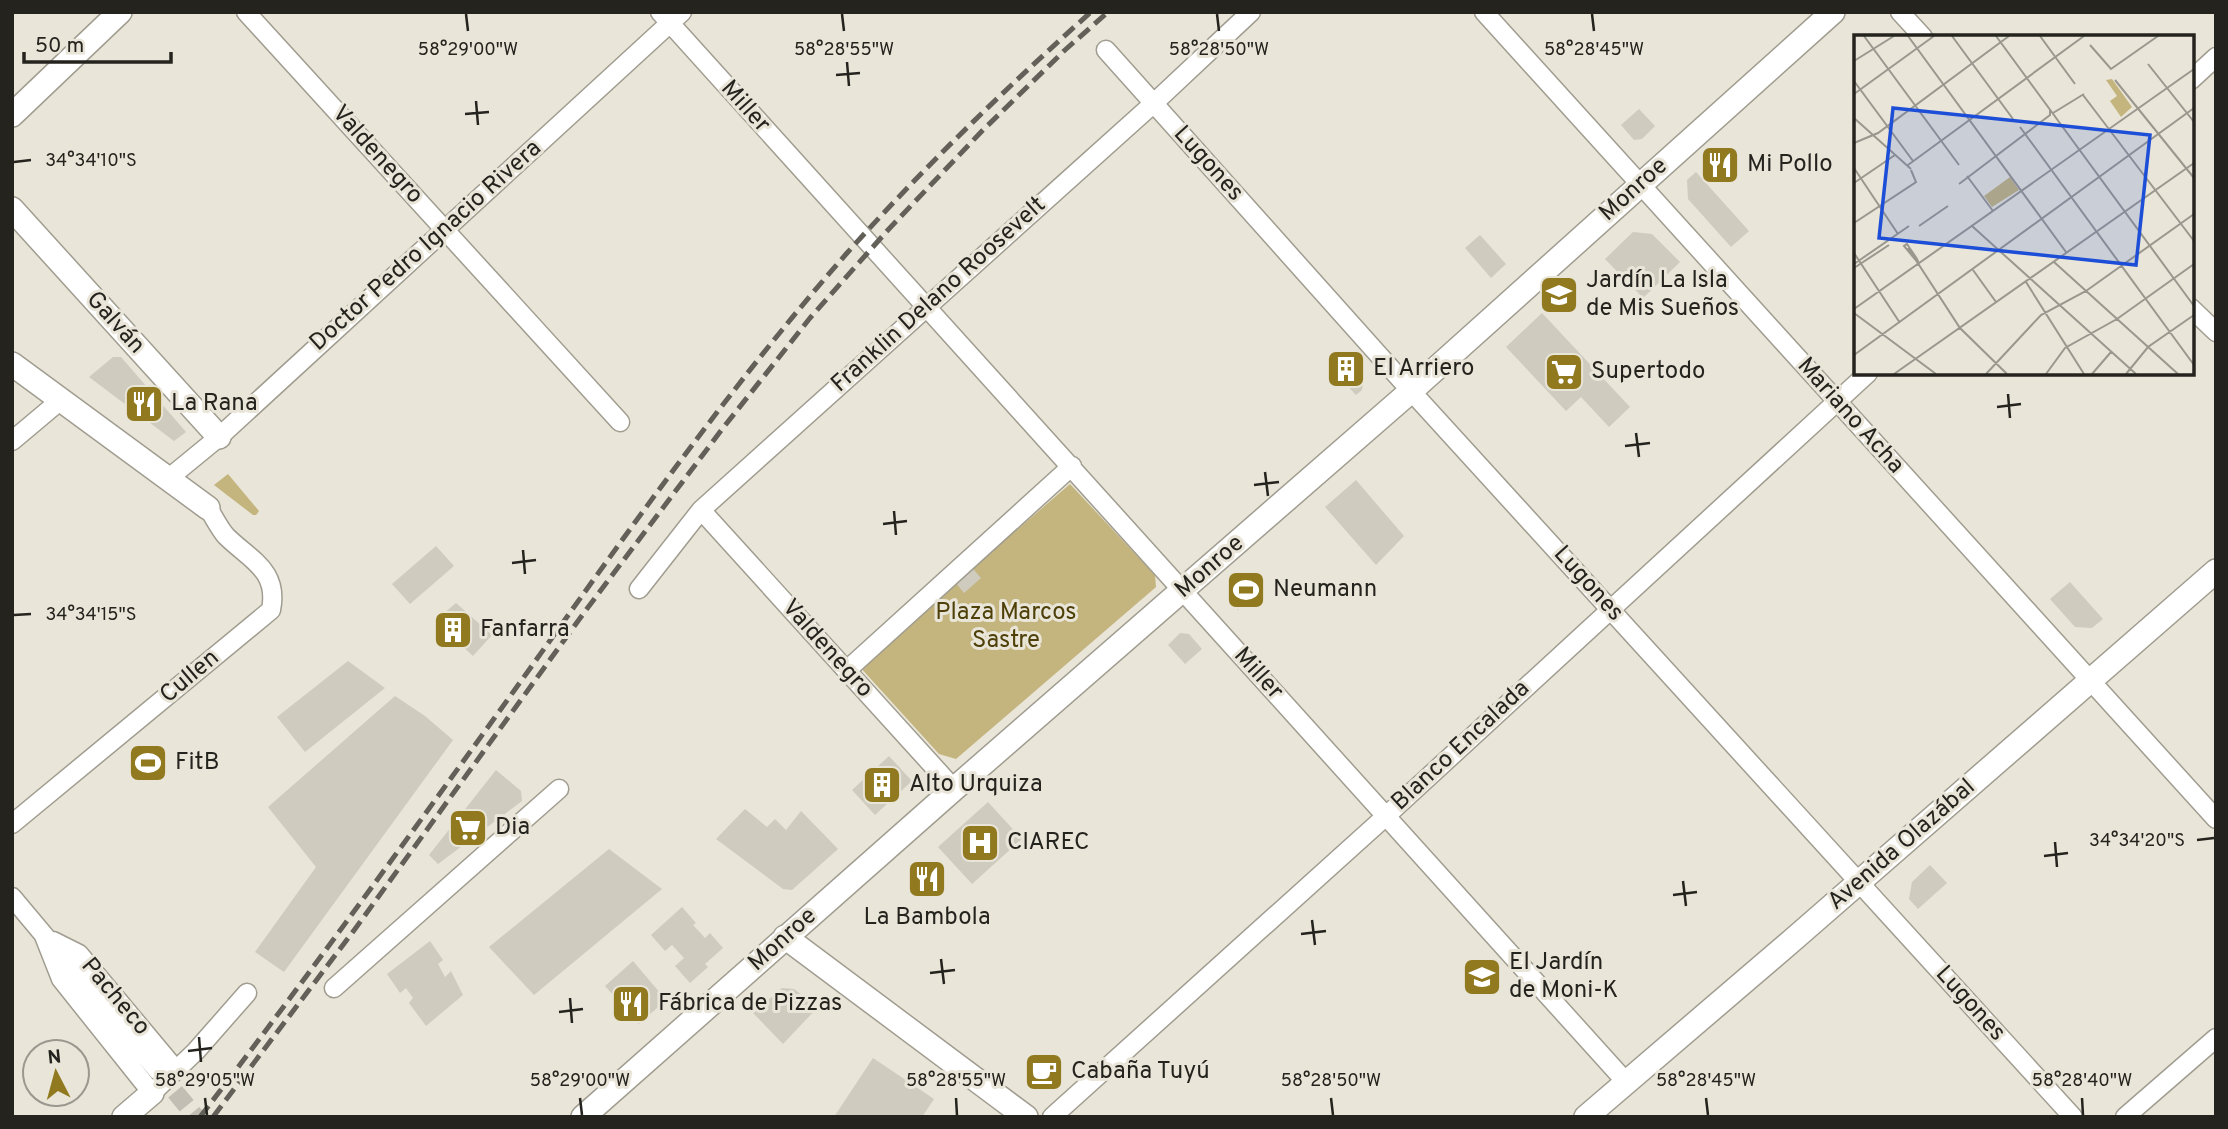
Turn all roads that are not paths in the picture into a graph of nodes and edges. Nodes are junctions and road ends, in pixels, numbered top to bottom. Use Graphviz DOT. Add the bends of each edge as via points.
graph roads {
  1 [pos="120,12"];
  2 [pos="246,12"];
  3 [pos="1251,12"];
  4 [pos="1484,12"];
  5 [pos="1833,12"];
  6 [pos="1900,12"];
  7 [pos="671,16"];
  8 [pos="1921,35"];
  9 [pos="1105,50"];
  10 [pos="2216,57"];
  11 [pos="2193,78"];
  12 [pos="1154,103"];
  13 [pos="12,115"];
  14 [pos="1639,186"];
  15 [pos="12,209"];
  16 [pos="444,229"];
  17 [pos="926,307"];
  18 [pos="2193,310"];
  19 [pos="2216,332"];
  20 [pos="12,364"];
  21 [pos="1867,374"];
  22 [pos="1411,391"];
  23 [pos="62,399"];
  24 [pos="1836,401"];
  25 [pos="621,422"];
  26 [pos="219,437"];
  27 [pos="12,441"];
  28 [pos="1072,466"];
  29 [pos="169,478"];
  30 [pos="208,508"];
  31 [pos="701,510"];
  32 [pos="2216,571"];
  33 [pos="639,589"];
  34 [pos="1184,591"];
  35 [pos="1610,608"];
  36 [pos="846,670"];
  37 [pos="2091,682"];
  38 [pos="559,789"];
  39 [pos="954,789"];
  40 [pos="1386,816"];
  41 [pos="2216,819"];
  42 [pos="12,824"];
  43 [pos="1858,882"];
  44 [pos="12,897"];
  45 [pos="44,936"];
  46 [pos="785,937"];
  47 [pos="334,988"];
  48 [pos="247,993"];
  49 [pos="2216,1038"];
  50 [pos="162,1078"];
  51 [pos="1626,1082"];
  52 [pos="124,1117"];
  53 [pos="148,1117"];
  54 [pos="583,1117"];
  55 [pos="1026,1117"];
  56 [pos="1052,1117"];
  57 [pos="1586,1117"];
  58 [pos="2073,1117"];
  59 [pos="2125,1117"];
  1 -- 13 [label="main road"];
  2 -- 16 [label="street, Valdenegro"];
  3 -- 12 [label="street, Franklin Delano Roosevelt"];
  4 -- 14 [label="street, Mariano Acha"];
  5 -- 14 [label="main road, Monroe"];
  6 -- 8 [label="street"];
  7 -- 16 [label="street, Doctor Pedro Ignacio Rivera"];
  7 -- 17 [label="street, Miller"];
  9 -- 12 [label="street, Lugones"];
  10 -- 11 [label="street"];
  12 -- 17 [label="street, Franklin Delano Roosevelt"];
  12 -- 22 [label="street, Lugones"];
  14 -- 22 [label="main road, Monroe"];
  14 -- 24 [label="street, Mariano Acha"];
  15 -- 26 [label="main road, Galván"];
  16 -- 25 [label="street, Valdenegro"];
  16 -- 26 [label="street, Doctor Pedro Ignacio Rivera"];
  17 -- 28 [label="street, Miller"];
  17 -- 31 [label="street, Franklin Delano Roosevelt"];
  18 -- 19 [label="street"];
  20 -- 23 [label="main road"];
  21 -- 24 [label="street, Blanco Encalada"];
  22 -- 34 [label="main road, Monroe"];
  22 -- 35 [label="street, Lugones"];
  23 -- 27 [label="street"];
  23 -- 29 [label="main road"];
  24 -- 35 [label="street, Blanco Encalada"];
  24 -- 37 [label="street, Mariano Acha"];
  26 -- 29 [label="street, Doctor Pedro Ignacio Rivera"];
  28 -- 34 [label="street, Miller"];
  28 -- 36 [label="street"];
  29 -- 30 [label="main road"];
  30 -- 42 [label="street, Cullen" via="224,534 265,572 274,596 271,610"];
  31 -- 33 [label="street, Franklin Delano Roosevelt"];
  31 -- 36 [label="street, Valdenegro"];
  32 -- 37 [label="main road, Avenida Olazábal"];
  34 -- 39 [label="main road, Monroe"];
  34 -- 40 [label="street, Miller"];
  35 -- 40 [label="street, Blanco Encalada"];
  35 -- 43 [label="street, Lugones"];
  36 -- 39 [label="street, Valdenegro"];
  37 -- 41 [label="street, Mariano Acha"];
  37 -- 43 [label="main road, Avenida Olazábal"];
  38 -- 47 [label="street"];
  39 -- 46 [label="main road, Monroe"];
  40 -- 51 [label="street, Miller"];
  40 -- 56 [label="street, Blanco Encalada"];
  43 -- 51 [label="main road, Avenida Olazábal"];
  43 -- 58 [label="street, Lugones"];
  44 -- 45 [label="street, Pacheco"];
  45 -- 50 [label="street, Pacheco" via="61,979"];
  45 -- 50 [label="street, Pacheco" via="79,954"];
  46 -- 54 [label="main road, Monroe"];
  46 -- 55 [label="main road"];
  48 -- 50 [label="street"];
  49 -- 59 [label="street"];
  50 -- 52 [label="main road"];
  50 -- 53 [label="main road"];
  51 -- 57 [label="main road, Avenida Olazábal"];
}
